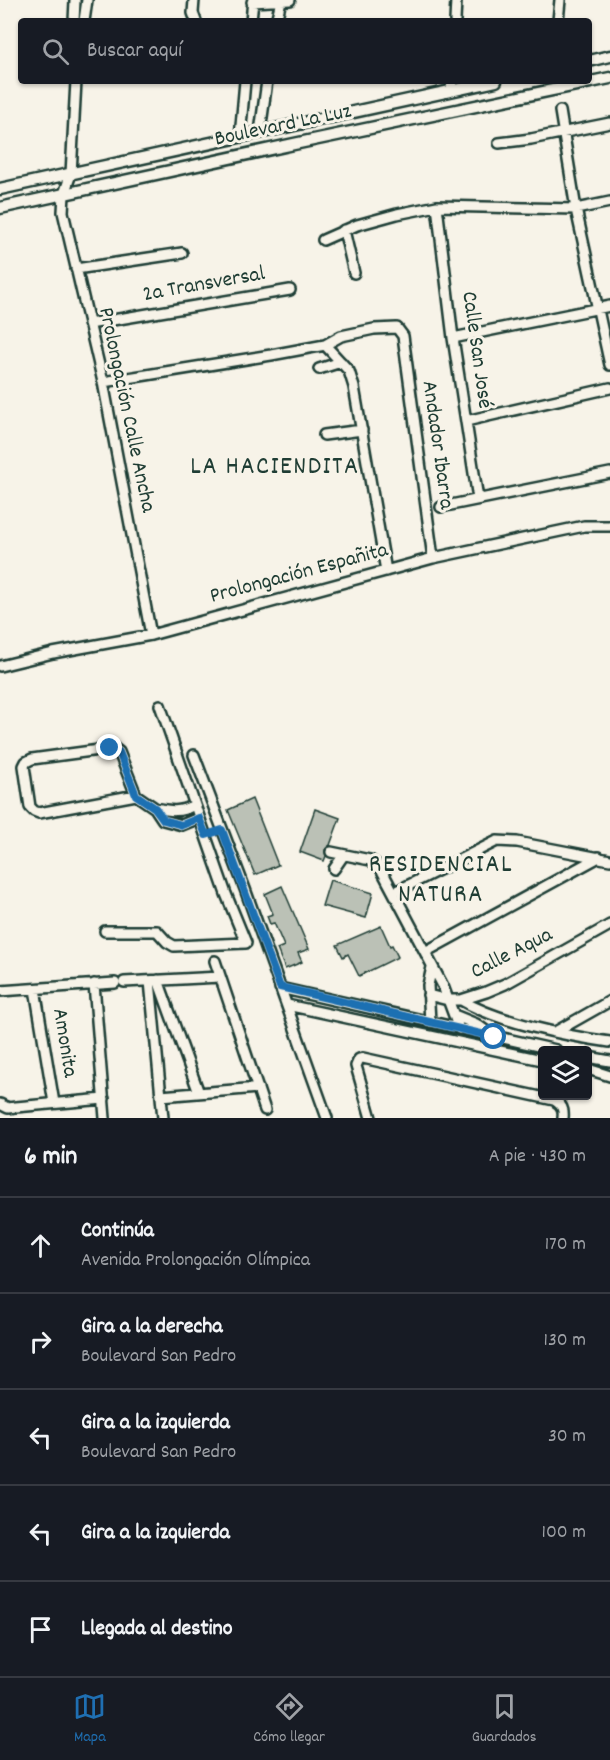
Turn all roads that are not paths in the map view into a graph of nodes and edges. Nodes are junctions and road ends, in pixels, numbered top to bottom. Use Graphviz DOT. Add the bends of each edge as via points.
graph roads {
  1 [pos="75,0"];
  2 [pos="87,0"];
  3 [pos="194,0"];
  4 [pos="456,0"];
  5 [pos="560,0"];
  6 [pos="253,1"];
  7 [pos="285,1"];
  8 [pos="74,18"];
  9 [pos="84,18"];
  10 [pos="195,18"];
  11 [pos="251,18"];
  12 [pos="277,18"];
  13 [pos="454,18"];
  14 [pos="558,18"];
  15 [pos="610,56"];
  16 [pos="592,60"];
  17 [pos="610,78"];
  18 [pos="592,80"];
  19 [pos="76,84"];
  20 [pos="245,84"];
  21 [pos="267,84"];
  22 [pos="470,84"];
  23 [pos="552,85"];
  24 [pos="452,86"];
  25 [pos="561,111"];
  26 [pos="610,123"];
  27 [pos="260,132"];
  28 [pos="564,133"];
  29 [pos="240,137"];
  30 [pos="499,143"];
  31 [pos="71,174"];
  32 [pos="0,189"];
  33 [pos="64,194"];
  34 [pos="610,202"];
  35 [pos="437,206"];
  36 [pos="0,208"];
  37 [pos="576,209"];
  38 [pos="344,230"];
  39 [pos="323,240"];
  40 [pos="182,253"];
  41 [pos="76,269"];
  42 [pos="354,273"];
  43 [pos="290,290"];
  44 [pos="610,306"];
  45 [pos="598,309"];
  46 [pos="89,324"];
  47 [pos="453,338"];
  48 [pos="328,343"];
  49 [pos="341,362"];
  50 [pos="610,365"];
  51 [pos="319,369"];
  52 [pos="103,382"];
  53 [pos="610,388"];
  54 [pos="466,421"];
  55 [pos="362,430"];
  56 [pos="324,435"];
  57 [pos="610,473"];
  58 [pos="478,499"];
  59 [pos="441,507"];
  60 [pos="610,526"];
  61 [pos="433,558"];
  62 [pos="386,571"];
  63 [pos="151,635"];
  64 [pos="0,666"];
  65 [pos="159,705"];
  66 [pos="194,755"];
  67 [pos="136,795"];
  68 [pos="194,805"];
  69 [pos="155,808"];
  70 [pos="199,818"];
  71 [pos="222,830"];
  72 [pos="206,835"];
  73 [pos="331,852"];
  74 [pos="343,856"];
  75 [pos="599,857"];
  76 [pos="610,860"];
  77 [pos="334,869"];
  78 [pos="394,892"];
  79 [pos="610,925"];
  80 [pos="105,931"];
  81 [pos="425,952"];
  82 [pos="214,961"];
  83 [pos="432,967"];
  84 [pos="220,977"];
  85 [pos="154,981"];
  86 [pos="94,984"];
  87 [pos="280,987"];
  88 [pos="35,989"];
  89 [pos="0,991"];
  90 [pos="428,995"];
  91 [pos="448,1000"];
  92 [pos="461,1000"];
  93 [pos="610,1001"];
  94 [pos="287,1005"];
  95 [pos="386,1012"];
  96 [pos="454,1015"];
  97 [pos="430,1022"];
  98 [pos="382,1025"];
  99 [pos="459,1029"];
  100 [pos="557,1031"];
  101 [pos="494,1037"];
  102 [pos="610,1042"];
  103 [pos="538,1046"];
  104 [pos="592,1058"];
  105 [pos="538,1059"];
  106 [pos="610,1061"];
  107 [pos="592,1070"];
  108 [pos="610,1076"];
  109 [pos="258,1088"];
  110 [pos="198,1093"];
  111 [pos="161,1096"];
  112 [pos="104,1099"];
  113 [pos="54,1103"];
  114 [pos="0,1104"];
  115 [pos="266,1110"];
  116 [pos="105,1118"];
  117 [pos="163,1118"];
  118 [pos="327,1118"];
  119 [pos="371,1118"];
  120 [pos="563,1118"];
  1 -- 8 [label="street"];
  2 -- 9 [label="street"];
  3 -- 10 [label="street"];
  4 -- 13 [label="street"];
  5 -- 14 [label="street"];
  6 -- 7 [label="street"];
  6 -- 11 [label="street"];
  7 -- 12 [label="street"];
  15 -- 16 [label="main road"];
  17 -- 18 [label="main road, Boulevard La Luz"];
  19 -- 31 [label="street"];
  20 -- 29 [label="street"];
  21 -- 27 [label="street"];
  22 -- 24 [label="main road, Boulevard La Luz"];
  23 -- 33 [label="main road, Boulevard La Luz"];
  24 -- 27 [label="main road, Boulevard La Luz"];
  25 -- 28 [label="street"];
  26 -- 28 [label="street"];
  27 -- 29 [label="main road, Boulevard La Luz"];
  28 -- 30 [label="street"];
  28 -- 37 [label="street"];
  29 -- 31 [label="main road, Boulevard La Luz"];
  31 -- 32 [label="main road, Boulevard La Luz"];
  31 -- 33 [label="street"];
  33 -- 36 [label="main road, Boulevard La Luz"];
  33 -- 41 [label="street, Prolongación Calle Ancha" via="63,212"];
  34 -- 37 [label="street"];
  35 -- 37 [label="street"];
  35 -- 38 [label="street"];
  35 -- 47 [label="street, Calle San José"];
  37 -- 45 [label="street"];
  38 -- 39 [label="street"];
  38 -- 42 [label="street"];
  40 -- 41 [label="street"];
  41 -- 46 [label="street, Prolongación Calle Ancha"];
  43 -- 46 [label="street, 2a Transversal"];
  44 -- 45 [label="street"];
  45 -- 47 [label="street"];
  45 -- 50 [label="street"];
  46 -- 52 [label="street, Prolongación Calle Ancha"];
  47 -- 54 [label="street, Calle San José"];
  48 -- 49 [label="street"];
  48 -- 52 [label="street" via="271,356"];
  48 -- 61 [label="street, Andador Ibarra" via="342,336 401,330"];
  49 -- 51 [label="street"];
  49 -- 55 [label="street" via="351,377"];
  52 -- 63 [label="street, Prolongación Calle Ancha"];
  53 -- 54 [label="street"];
  54 -- 58 [label="street, Calle San José"];
  55 -- 56 [label="street"];
  55 -- 62 [label="street"];
  57 -- 58 [label="street"];
  58 -- 59 [label="street"];
  60 -- 61 [label="street, Prolongación Españita" via="584,526"];
  61 -- 62 [label="street, Prolongación Españita"];
  62 -- 63 [label="street, Prolongación Españita"];
  63 -- 64 [label="street, Prolongación Españita"];
  65 -- 68 [label="street"];
  66 -- 71 [label="street"];
  67 -- 67 [label="street" via="114,748 32,759 24,766 34,812"];
  67 -- 69 [label="street"];
  68 -- 69 [label="street" via="174,812"];
  68 -- 70 [label="street"];
  69 -- 70 [label="street" via="164,820 176,825"];
  70 -- 72 [label="street"];
  71 -- 72 [label="street"];
  71 -- 87 [label="street"];
  72 -- 80 [label="street" via="246,943 174,946 158,931"];
  73 -- 74 [label="street"];
  74 -- 77 [label="street"];
  74 -- 78 [label="street" via="376,863"];
  75 -- 76 [label="street"];
  75 -- 78 [label="street" via="497,841"];
  75 -- 81 [label="street"];
  78 -- 81 [label="street"];
  79 -- 92 [label="street, Calle Aqua" via="505,984"];
  81 -- 83 [label="street"];
  82 -- 84 [label="street"];
  83 -- 90 [label="street"];
  83 -- 91 [label="street"];
  84 -- 85 [label="street"];
  84 -- 109 [label="street"];
  85 -- 86 [label="street"];
  85 -- 110 [label="street"];
  85 -- 111 [label="street"];
  86 -- 88 [label="street"];
  86 -- 112 [label="street"];
  87 -- 94 [label="street"];
  87 -- 95 [label="street"];
  88 -- 89 [label="street"];
  88 -- 113 [label="street, Amonita"];
  90 -- 91 [label="street, Calle Aqua"];
  90 -- 97 [label="street"];
  91 -- 92 [label="street, Calle Aqua"];
  91 -- 96 [label="street"];
  92 -- 100 [label="street" via="483,1012"];
  93 -- 100 [label="street"];
  94 -- 98 [label="street"];
  94 -- 118 [label="street"];
  95 -- 97 [label="street"];
  95 -- 98 [label="street"];
  96 -- 99 [label="street"];
  96 -- 101 [label="street"];
  97 -- 99 [label="street"];
  98 -- 105 [label="street"];
  99 -- 101 [label="street"];
  100 -- 102 [label="street"];
  101 -- 103 [label="street"];
  104 -- 106 [label="street"];
  107 -- 108 [label="street"];
  109 -- 110 [label="street"];
  109 -- 115 [label="street"];
  110 -- 111 [label="street"];
  111 -- 117 [label="street"];
  112 -- 113 [label="street"];
  112 -- 116 [label="street"];
  113 -- 114 [label="street" via="8,1108"];
  119 -- 120 [label="street" via="356,1066 363,1058 554,1100 563,1108"];
}
